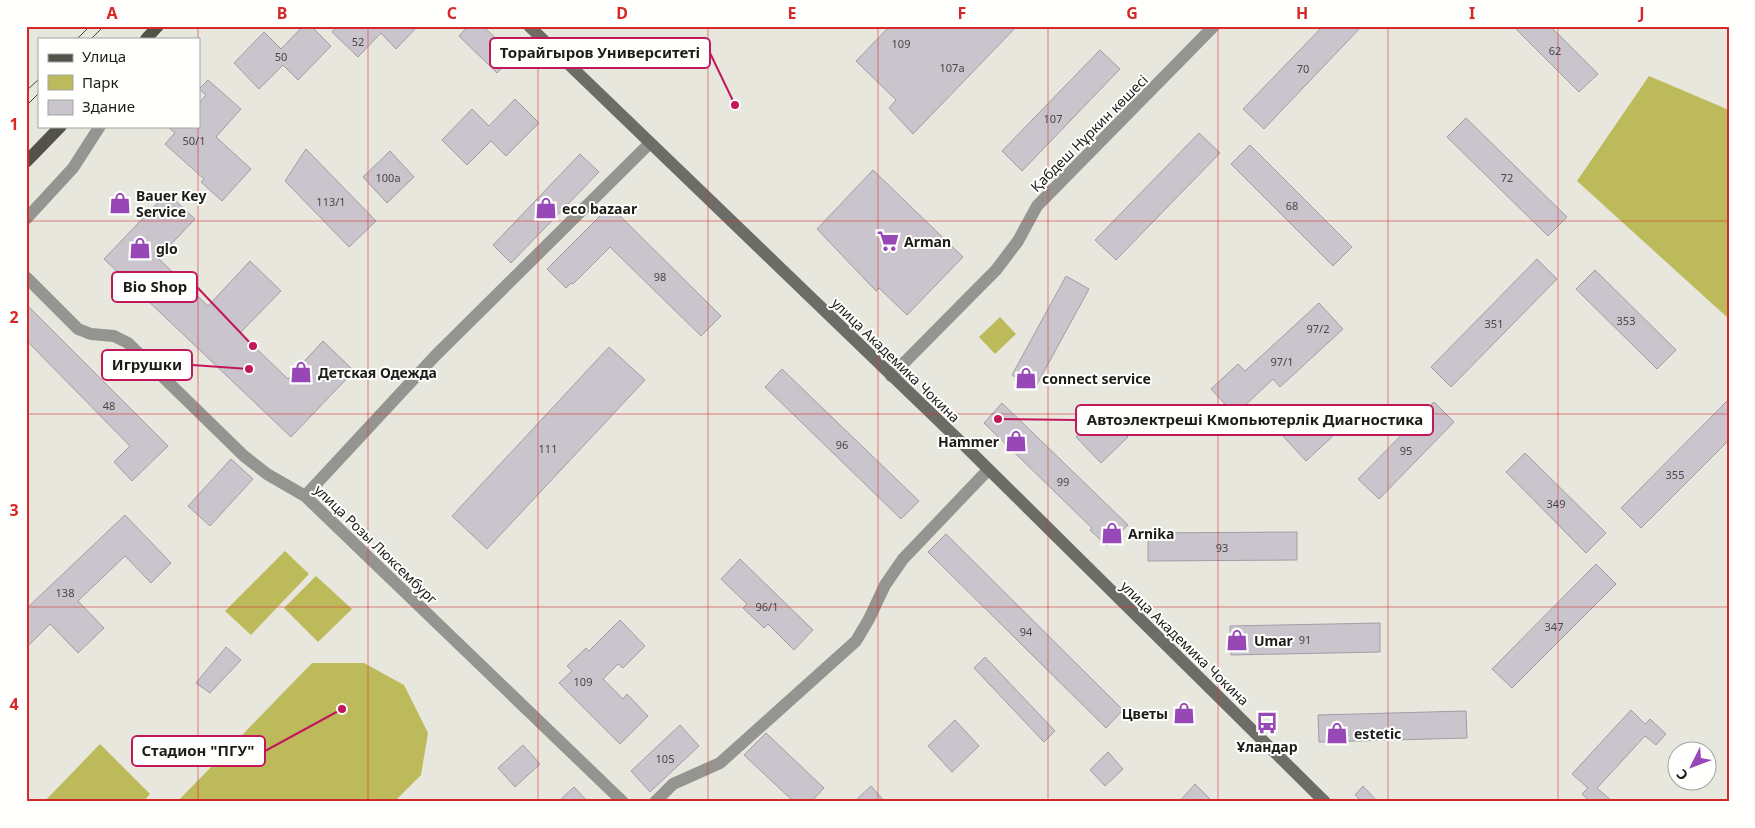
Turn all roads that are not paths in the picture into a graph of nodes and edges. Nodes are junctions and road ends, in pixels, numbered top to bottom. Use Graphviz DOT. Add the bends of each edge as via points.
graph roads {
  1 [pos="159,26"];
  2 [pos="529,26"];
  3 [pos="1214,26"];
  4 [pos="147,38"];
  5 [pos="153,38"];
  6 [pos="59,128"];
  7 [pos="99,128"];
  8 [pos="650,143"];
  9 [pos="26,162"];
  10 [pos="26,219"];
  11 [pos="26,277"];
  12 [pos="891,376"];
  13 [pos="988,470"];
  14 [pos="305,496"];
  15 [pos="623,802"];
  16 [pos="655,802"];
  17 [pos="1325,802"];
  1 -- 4 [label="main road"];
  1 -- 5 [label="street"];
  2 -- 8 [label="main road, улица Академика Чокина"];
  3 -- 12 [label="street, Қабдеш Нұркин көшесі" via="1037,206 1018,241 996,270"];
  6 -- 9 [label="main road"];
  7 -- 10 [label="street" via="73,168"];
  8 -- 12 [label="main road, улица Академика Чокина"];
  8 -- 14 [label="street" via="435,356"];
  11 -- 14 [label="street, улица Розы Люксембург" via="78,329 128,342 244,456"];
  12 -- 13 [label="main road, улица Академика Чокина"];
  13 -- 16 [label="street" via="903,559 885,585 856,641 720,763 673,784"];
  13 -- 17 [label="main road, улица Академика Чокина"];
  14 -- 15 [label="street, улица Розы Люксембург"];
}
